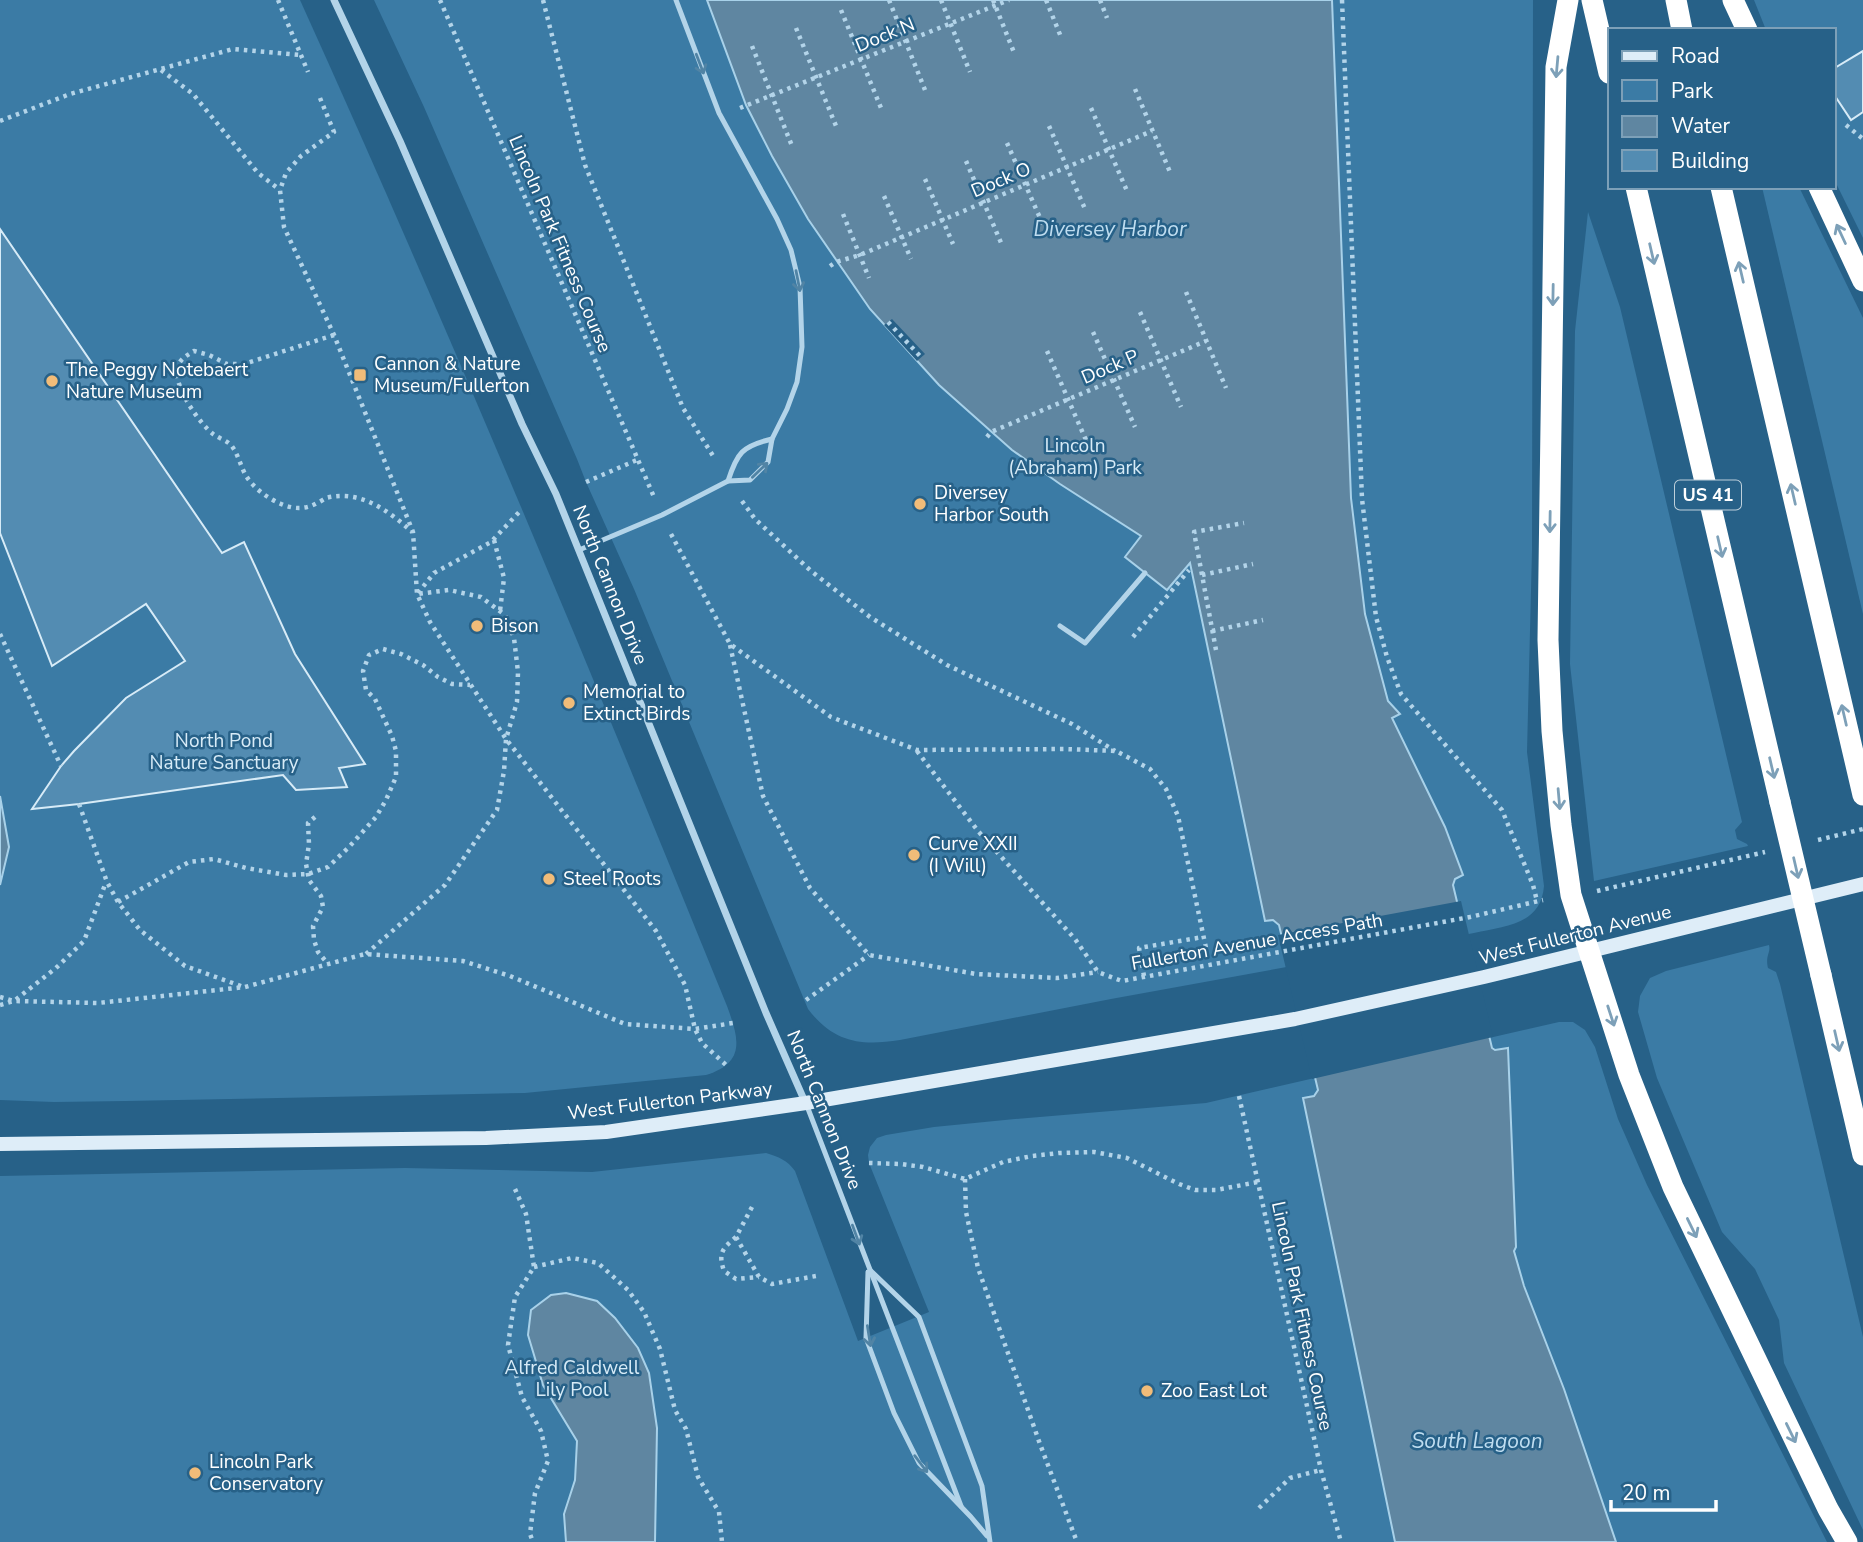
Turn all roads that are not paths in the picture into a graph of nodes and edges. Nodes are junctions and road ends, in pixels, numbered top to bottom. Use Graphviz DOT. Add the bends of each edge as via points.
graph roads {
  1 [pos="334,0"];
  2 [pos="676,0"];
  3 [pos="1567,0"];
  4 [pos="1592,0"];
  5 [pos="1676,0"];
  6 [pos="1733,0"];
  7 [pos="1682,28"];
  8 [pos="1746,28"];
  9 [pos="1608,69"];
  10 [pos="1636,189"];
  11 [pos="1721,189"];
  12 [pos="1820,189"];
  13 [pos="1863,281"];
  14 [pos="772,439"];
  15 [pos="728,481"];
  16 [pos="579,550"];
  17 [pos="1145,573"];
  18 [pos="1060,626"];
  19 [pos="1861,788"];
  20 [pos="1863,884"];
  21 [pos="1589,951"];
  22 [pos="1295,1019"];
  23 [pos="806,1103"];
  24 [pos="0,1144"];
  25 [pos="1863,1154"];
  26 [pos="869,1269"];
  27 [pos="961,1506"];
  28 [pos="989,1539"];
  29 [pos="1847,1542"];
  1 -- 16 [label="street, North Cannon Drive"];
  2 -- 14 [label="lane, one-way" via="719,113 791,250 800,287 802,347 797,382"];
  3 -- 21 [label="highway, one-way" via="1556,67 1548,640 1561,825 1571,895"];
  4 -- 9 [label="highway"];
  5 -- 7 [label="highway"];
  6 -- 8 [label="highway"];
  10 -- 25 [label="highway, US 41, one-way, bridge"];
  19 -- 11 [label="highway, one-way"];
  13 -- 12 [label="highway, one-way"];
  14 -- 15 [label="lane" via="751,444 735,460"];
  15 -- 14 [label="lane, one-way" via="750,480 768,462"];
  15 -- 16 [label="lane"];
  16 -- 23 [label="street, North Cannon Drive"];
  17 -- 18 [label="lane" via="1085,643"];
  20 -- 21 [label="main road, West Fullerton Avenue"];
  21 -- 22 [label="main road, West Fullerton Avenue"];
  21 -- 29 [label="highway, one-way" via="1629,1075 1673,1187"];
  22 -- 23 [label="main road, West Fullerton Parkway"];
  23 -- 24 [label="main road, West Fullerton Parkway" via="576,1134"];
  23 -- 26 [label="lane, North Cannon Drive, one-way"];
  26 -- 27 [label="lane, North Cannon Drive"];
  26 -- 27 [label="lane, North Cannon Drive, one-way" via="866,1338 894,1413 919,1464"];
  26 -- 28 [label="lane, North Cannon Drive" via="919,1317 982,1486"];
  27 -- 28 [label="lane, North Cannon Drive"];
}
